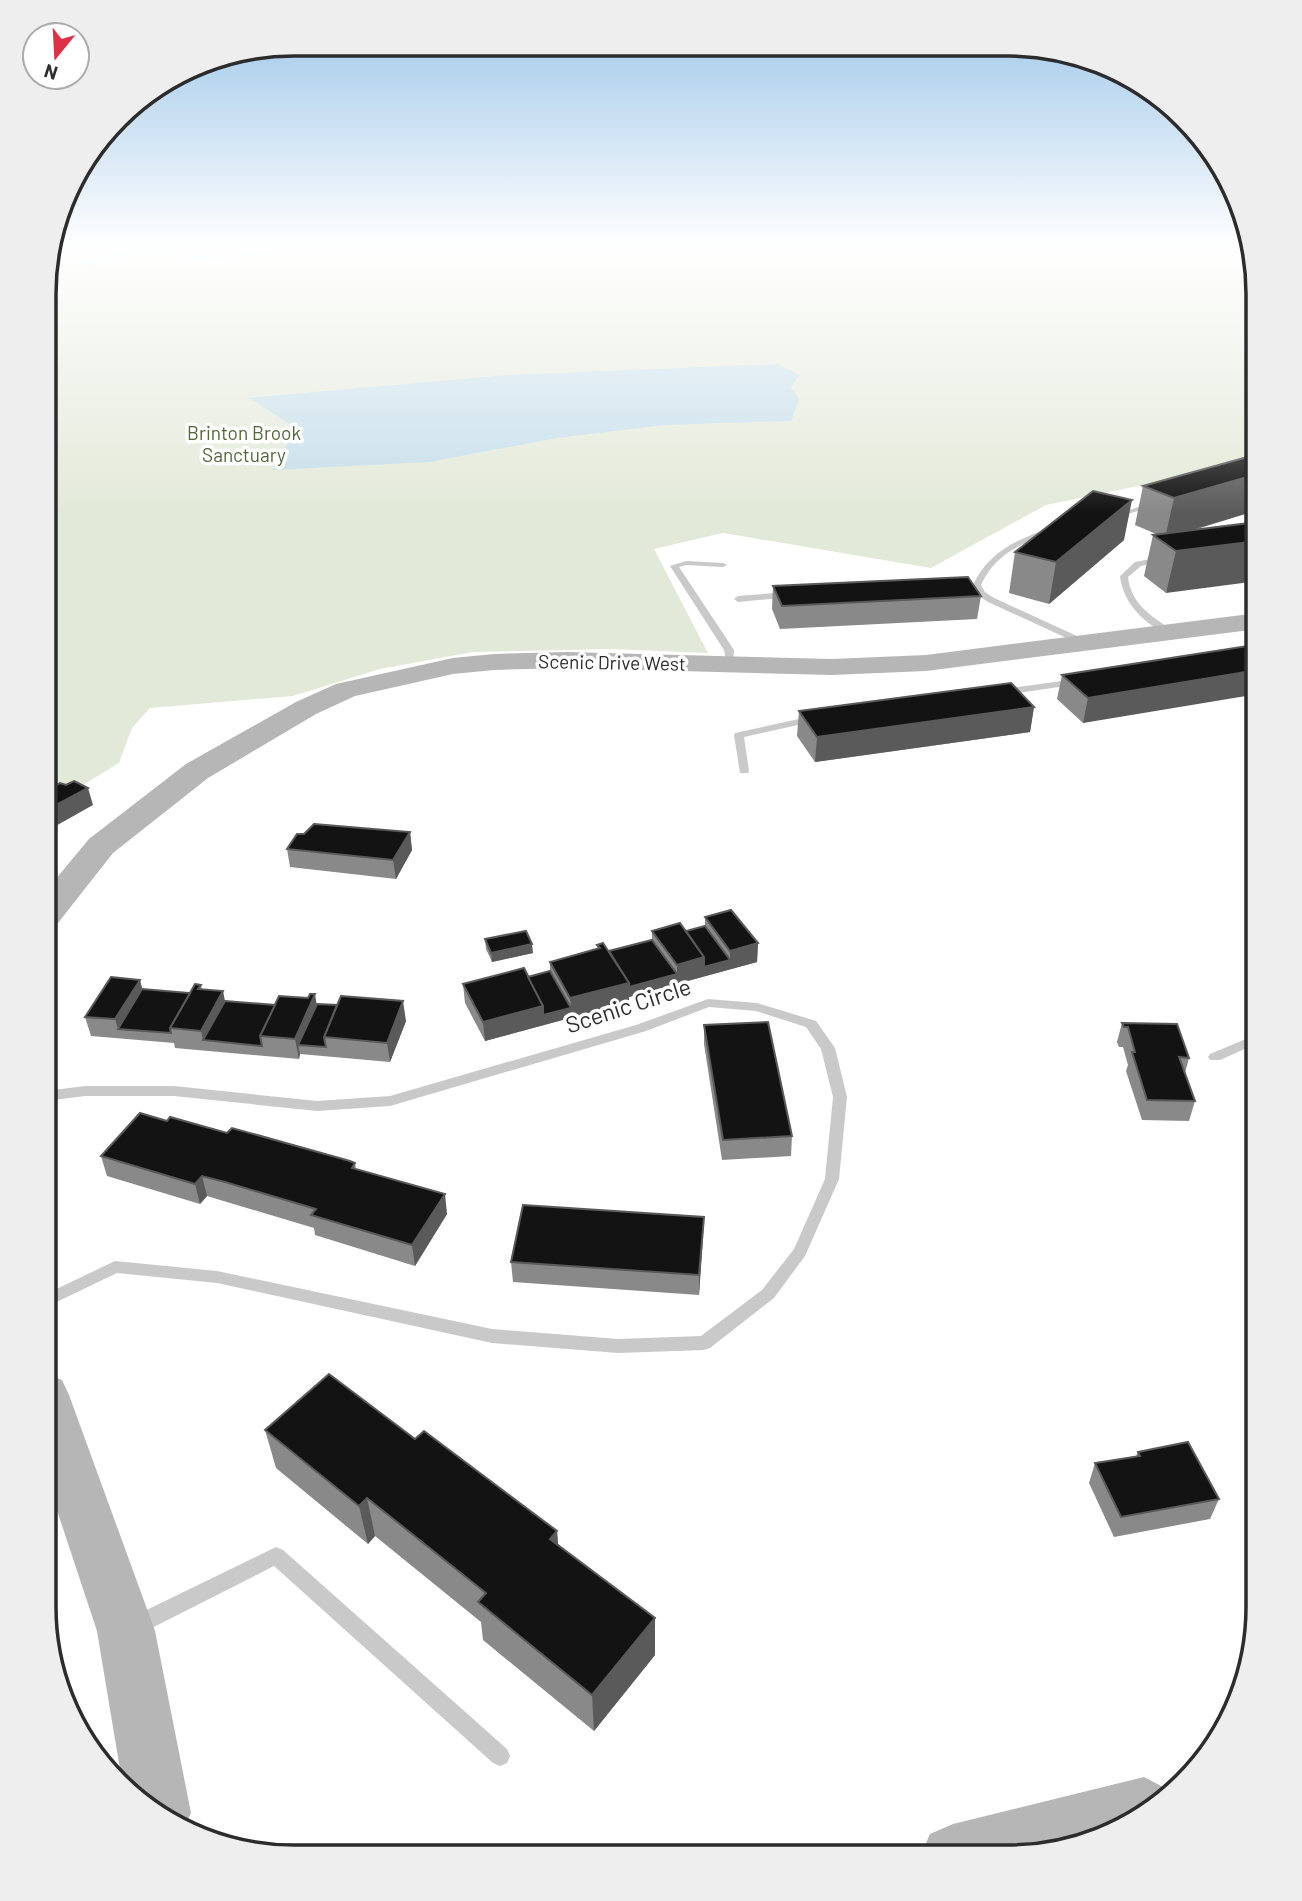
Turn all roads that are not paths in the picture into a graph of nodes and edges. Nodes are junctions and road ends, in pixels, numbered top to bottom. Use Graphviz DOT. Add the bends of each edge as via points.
graph roads {
  1 [pos="1167,502"];
  2 [pos="1101,519"];
  3 [pos="1065,528"];
  4 [pos="1172,557"];
  5 [pos="723,565"];
  6 [pos="964,585"];
  7 [pos="977,585"];
  8 [pos="804,594"];
  9 [pos="738,598"];
  10 [pos="1246,623"];
  11 [pos="1169,632"];
  12 [pos="1087,644"];
  13 [pos="730,664"];
  14 [pos="1089,680"];
  15 [pos="996,693"];
  16 [pos="821,718"];
  17 [pos="744,771"];
  18 [pos="56,895"];
  19 [pos="1245,1044"];
  20 [pos="1215,1057"];
  21 [pos="56,1095"];
  22 [pos="56,1296"];
  23 [pos="56,1465"];
  24 [pos="126,1631"];
  25 [pos="500,1756"];
  26 [pos="157,1801"];
  27 [pos="1124,1814"];
  28 [pos="1001,1845"];
  1 -- 2 [label="lane"];
  3 -- 7 [label="lane" via="1013,545 988,565"];
  4 -- 11 [label="lane" via="1138,564 1124,576 1126,592 1139,611"];
  5 -- 13 [label="lane" via="674,566 729,650"];
  6 -- 7 [label="lane"];
  7 -- 12 [label="lane" via="991,600"];
  8 -- 9 [label="lane"];
  10 -- 11 [label="street, Scenic Drive West"];
  11 -- 12 [label="street, Scenic Drive West"];
  12 -- 13 [label="street, Scenic Drive West" via="926,663 832,667"];
  13 -- 18 [label="street, Scenic Drive West" via="494,662 453,666 346,690 197,771 101,846"];
  14 -- 15 [label="lane"];
  16 -- 17 [label="lane" via="739,735"];
  19 -- 20 [label="lane"];
  21 -- 22 [label="lane, Scenic Circle" via="174,1091 317,1106 390,1101 641,1028 708,1003 757,1007 811,1024 828,1048 840,1097 832,1180 800,1252 768,1294 704,1343 618,1346 492,1336 217,1277 115,1267"];
  23 -- 24 [label="street"];
  24 -- 25 [label="lane" via="276,1556"];
  24 -- 26 [label="street"];
  27 -- 28 [label="street"];
}
